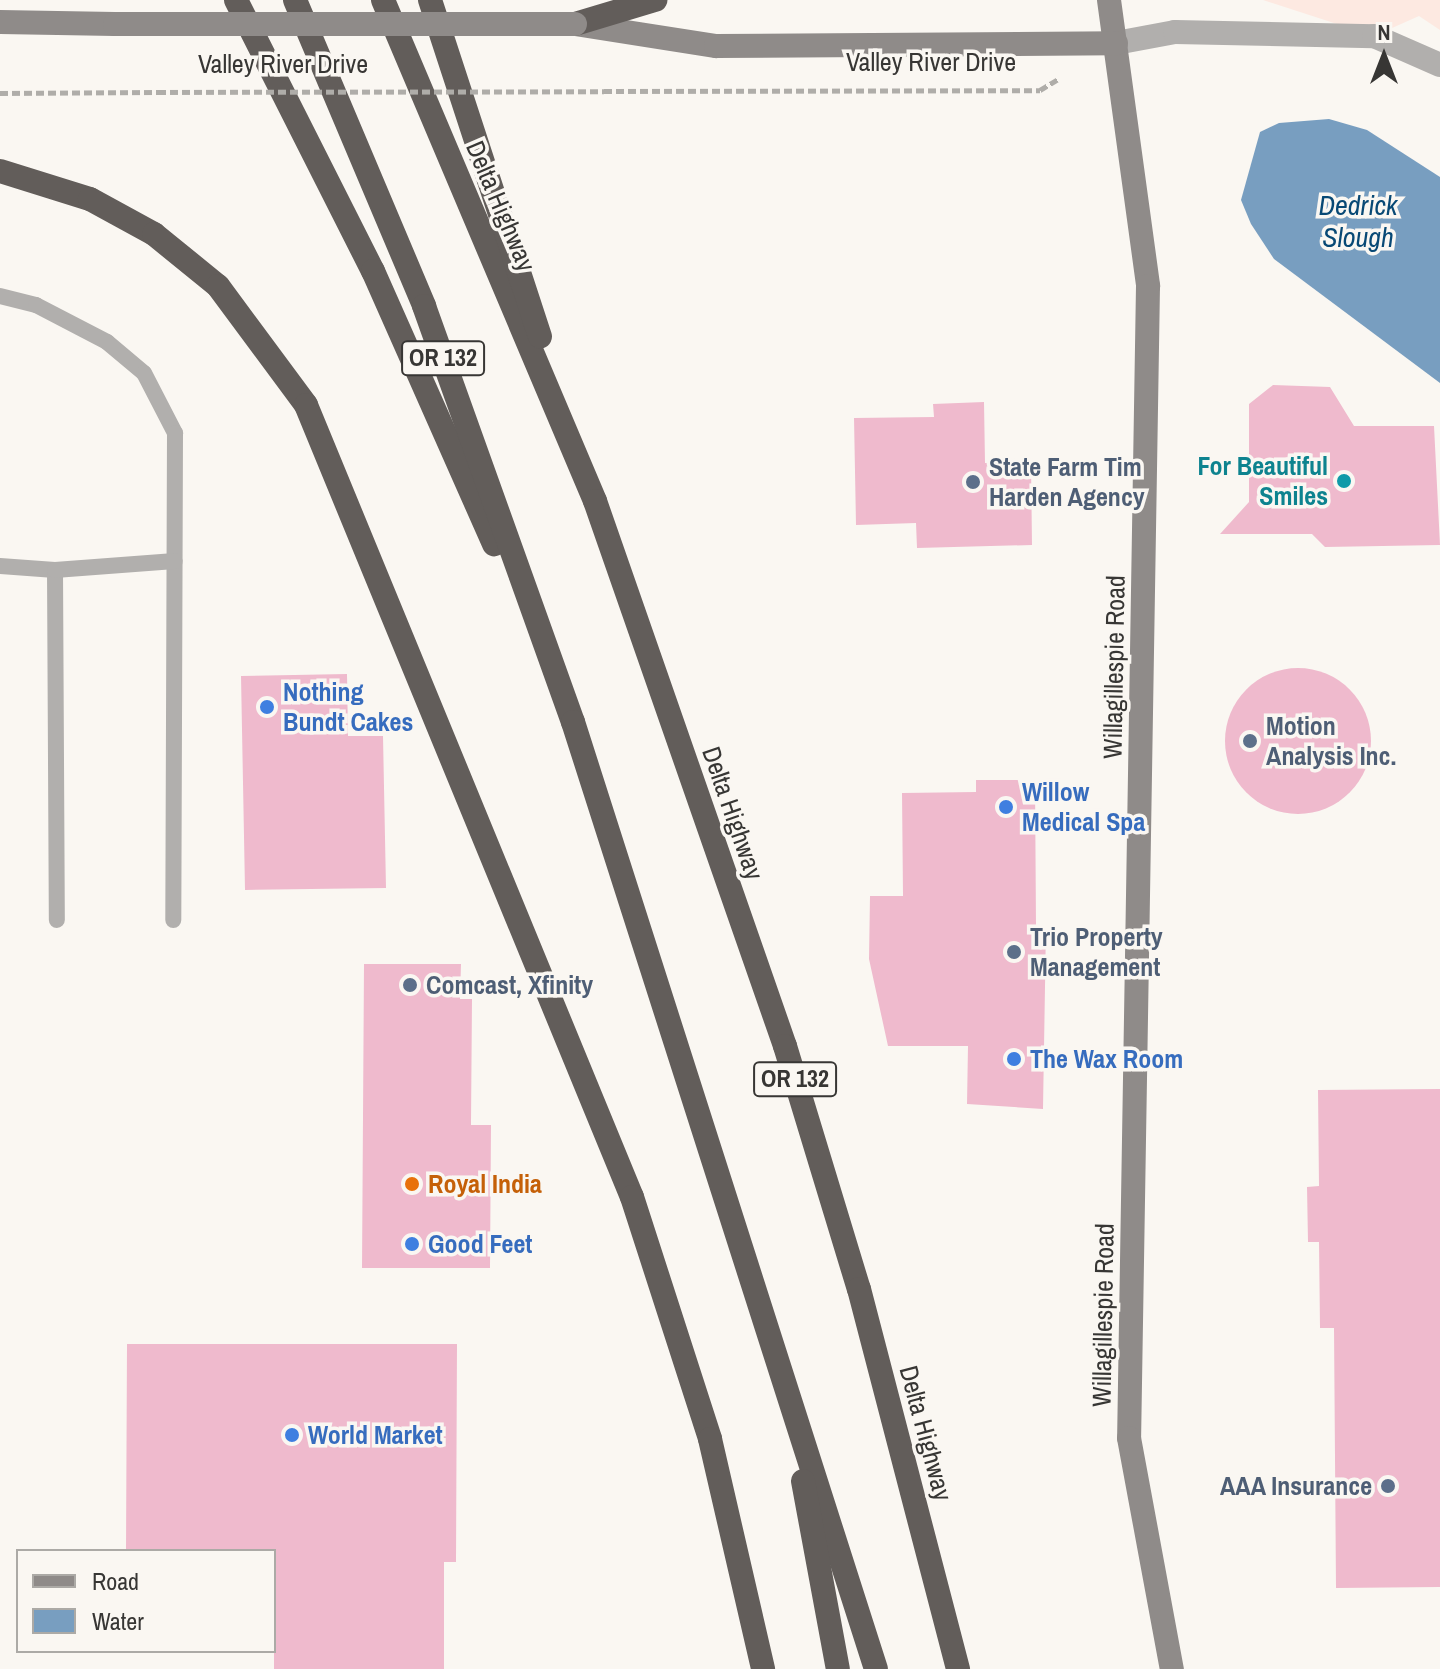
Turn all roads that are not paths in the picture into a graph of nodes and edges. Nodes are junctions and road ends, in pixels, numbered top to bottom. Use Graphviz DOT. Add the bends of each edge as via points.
graph roads {
  1 [pos="236,0"];
  2 [pos="295,0"];
  3 [pos="383,0"];
  4 [pos="430,0"];
  5 [pos="655,0"];
  6 [pos="1109,0"];
  7 [pos="0,22"];
  8 [pos="575,24"];
  9 [pos="1116,43"];
  10 [pos="1440,65"];
  11 [pos="0,171"];
  12 [pos="0,296"];
  13 [pos="595,501"];
  14 [pos="175,561"];
  15 [pos="0,566"];
  16 [pos="55,570"];
  17 [pos="573,722"];
  18 [pos="57,920"];
  19 [pos="173,920"];
  20 [pos="783,1372"];
  21 [pos="763,1669"];
  22 [pos="838,1669"];
  23 [pos="876,1669"];
  24 [pos="958,1669"];
  25 [pos="1172,1669"];
  1 -- 17 [label="highway" via="373,271"];
  2 -- 17 [label="highway, OR 132" via="424,306"];
  3 -- 13 [label="highway, Delta Highway / OR 132"];
  4 -- 13 [label="highway"];
  5 -- 8 [label="highway"];
  6 -- 9 [label="street, Willagillespie Road"];
  7 -- 8 [label="street, Valley River Drive, bridge"];
  8 -- 9 [label="street, Valley River Drive" via="716,46"];
  9 -- 10 [label="street" via="1175,32 1374,36"];
  9 -- 25 [label="street, Willagillespie Road" via="1148,286 1129,1438"];
  11 -- 21 [label="highway" via="90,199 154,234 218,286 306,405 632,1197 710,1439"];
  12 -- 14 [label="lane" via="36,305 107,342 144,373 175,433"];
  13 -- 24 [label="highway, Delta Highway / OR 132" via="785,1046 859,1289"];
  14 -- 16 [label="lane"];
  14 -- 19 [label="lane"];
  15 -- 16 [label="lane"];
  16 -- 18 [label="lane"];
  17 -- 20 [label="highway, OR 132"];
  20 -- 22 [label="highway"];
  20 -- 23 [label="highway"];
}
